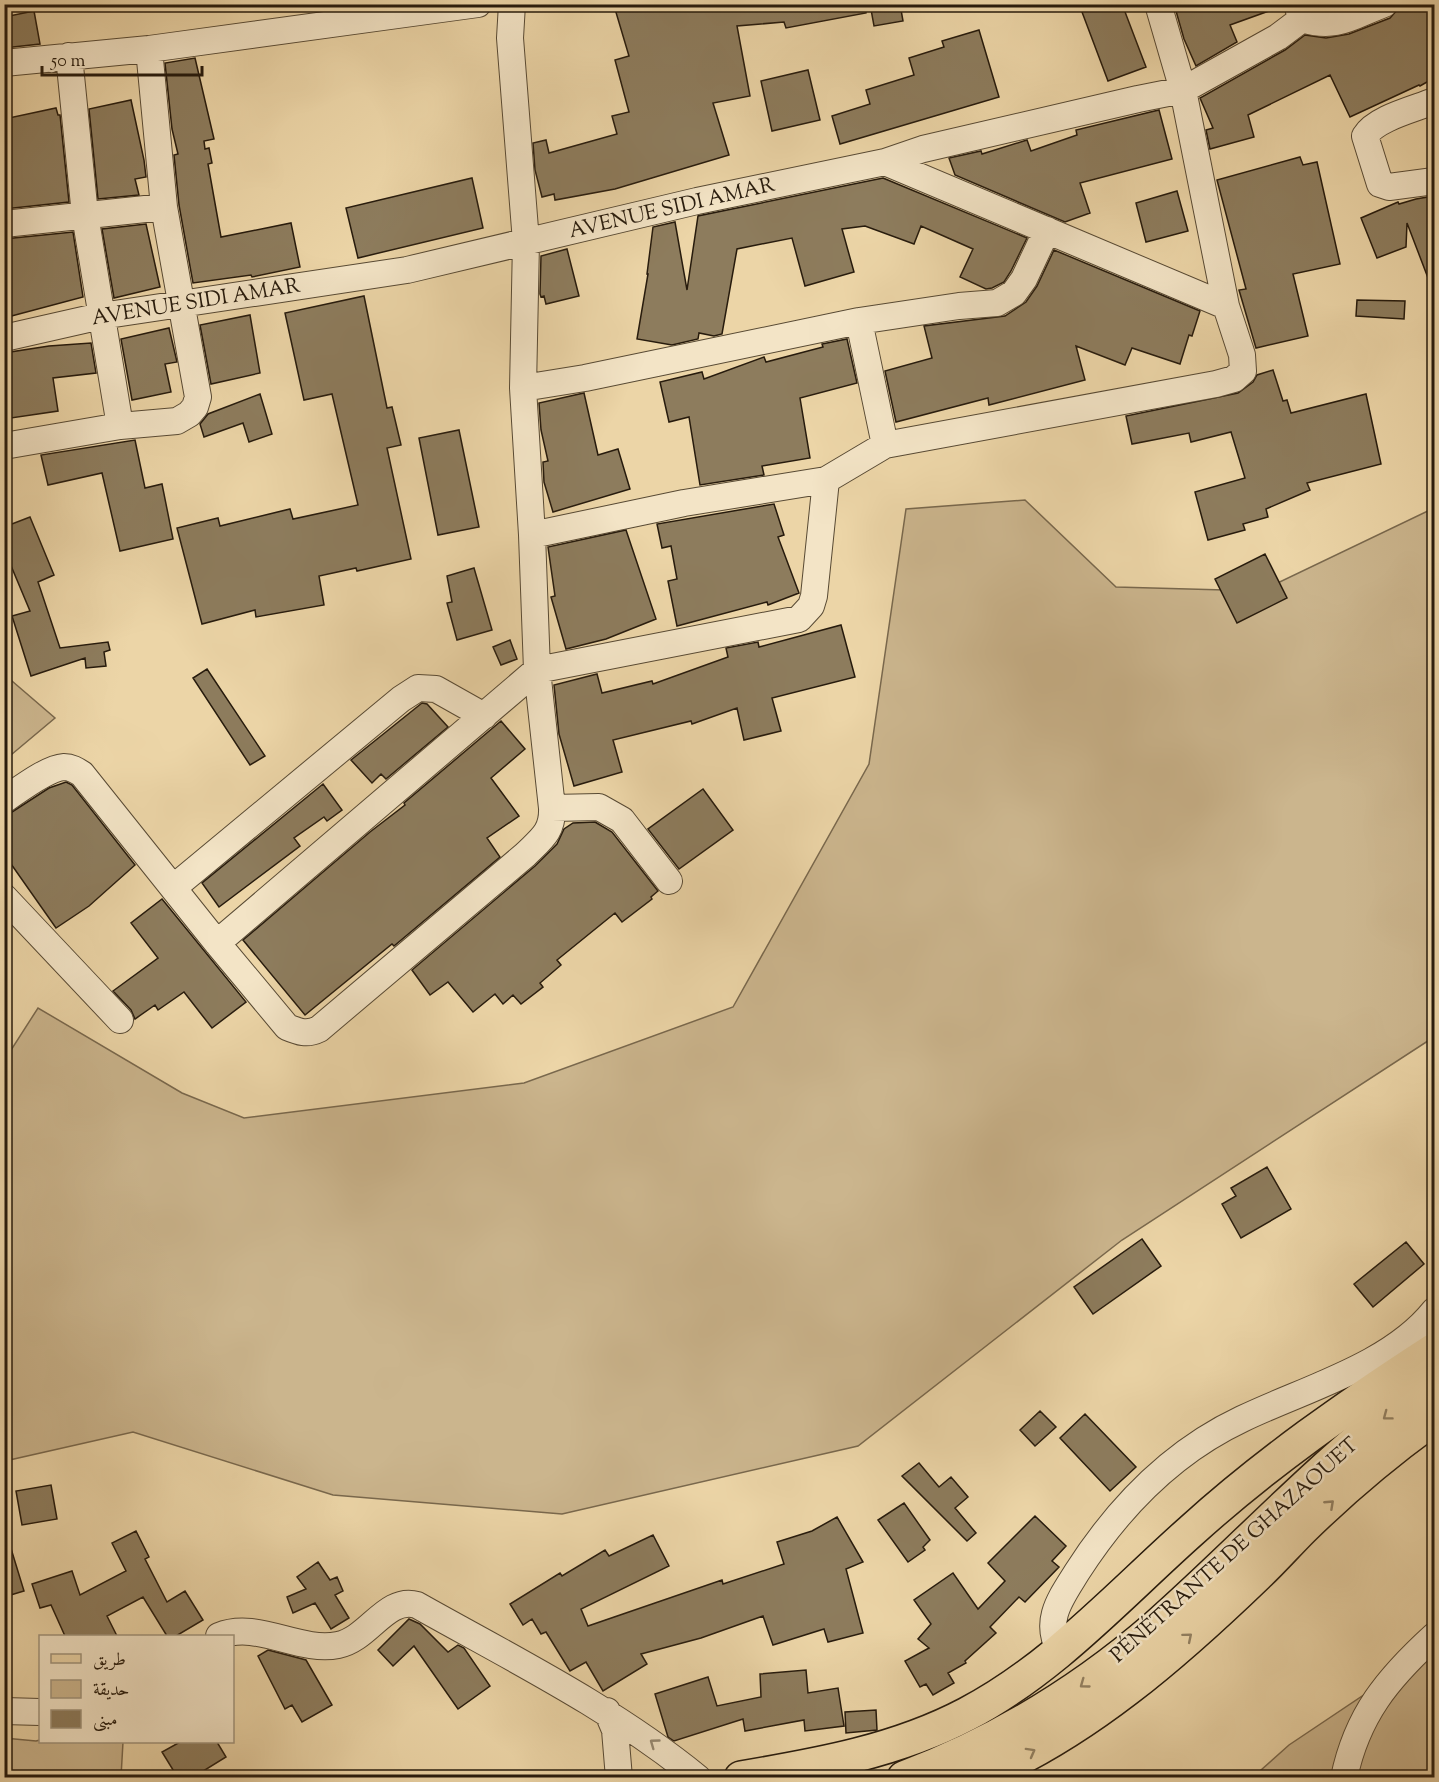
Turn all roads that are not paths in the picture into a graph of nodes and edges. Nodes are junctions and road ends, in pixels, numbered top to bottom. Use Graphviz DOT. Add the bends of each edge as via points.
graph roads {
  1 [pos="478,4"];
  2 [pos="512,4"];
  3 [pos="1158,4"];
  4 [pos="1384,4"];
  5 [pos="1303,9"];
  6 [pos="149,49"];
  7 [pos="69,56"];
  8 [pos="4,63"];
  9 [pos="1184,90"];
  10 [pos="1434,101"];
  11 [pos="885,162"];
  12 [pos="1434,181"];
  13 [pos="164,207"];
  14 [pos="85,215"];
  15 [pos="4,224"];
  16 [pos="1047,230"];
  17 [pos="526,242"];
  18 [pos="181,304"];
  19 [pos="1226,306"];
  20 [pos="101,316"];
  21 [pos="859,321"];
  22 [pos="4,338"];
  23 [pos="523,388"];
  24 [pos="120,426"];
  25 [pos="885,445"];
  26 [pos="4,446"];
  27 [pos="826,480"];
  28 [pos="532,535"];
  29 [pos="537,669"];
  30 [pos="484,716"];
  31 [pos="4,800"];
  32 [pos="552,808"];
  33 [pos="669,881"];
  34 [pos="173,888"];
  35 [pos="4,897"];
  36 [pos="217,943"];
  37 [pos="120,1020"];
  38 [pos="1434,1311"];
  39 [pos="1434,1350"];
  40 [pos="1434,1381"];
  41 [pos="1434,1418"];
  42 [pos="223,1635"];
  43 [pos="1434,1636"];
  44 [pos="1060,1651"];
  45 [pos="4,1711"];
  46 [pos="39,1712"];
  47 [pos="607,1712"];
  48 [pos="619,1778"];
  49 [pos="698,1778"];
  50 [pos="741,1778"];
  51 [pos="904,1778"];
  52 [pos="978,1778"];
  53 [pos="1344,1778"];
  1 -- 6 [label="street"];
  2 -- 17 [label="street" via="510,38"];
  3 -- 9 [label="street"];
  4 -- 5 [label="street" via="1341,22 1319,24"];
  5 -- 9 [label="street, AVENUE SIDI AMAR" via="1278,37"];
  6 -- 7 [label="street"];
  6 -- 13 [label="street"];
  7 -- 8 [label="street"];
  7 -- 14 [label="street"];
  9 -- 11 [label="street, AVENUE SIDI AMAR" via="922,149"];
  9 -- 19 [label="street"];
  10 -- 12 [label="street" via="1383,121 1365,136 1380,184 1389,187"];
  11 -- 16 [label="street"];
  11 -- 17 [label="street, AVENUE SIDI AMAR"];
  13 -- 14 [label="street"];
  13 -- 18 [label="street"];
  14 -- 15 [label="street"];
  14 -- 20 [label="street"];
  16 -- 19 [label="street"];
  16 -- 21 [label="street" via="1024,279 1014,293 997,303"];
  17 -- 18 [label="street, AVENUE SIDI AMAR" via="408,270"];
  17 -- 23 [label="street"];
  18 -- 20 [label="street, AVENUE SIDI AMAR"];
  18 -- 24 [label="street" via="198,397 195,407 177,421"];
  19 -- 25 [label="street" via="1242,355 1243,371 1234,379"];
  20 -- 22 [label="street, AVENUE SIDI AMAR"];
  20 -- 24 [label="street"];
  21 -- 23 [label="street"];
  21 -- 25 [label="street"];
  23 -- 28 [label="street"];
  24 -- 26 [label="street"];
  25 -- 27 [label="street"];
  27 -- 28 [label="street" via="684,503"];
  27 -- 29 [label="street" via="814,596 799,619"];
  28 -- 29 [label="street"];
  29 -- 30 [label="street"];
  29 -- 32 [label="street"];
  30 -- 34 [label="street" via="436,688 418,688"];
  30 -- 36 [label="street"];
  31 -- 34 [label="street" via="52,770 73,768 82,774"];
  32 -- 33 [label="street" via="598,807 622,820"];
  32 -- 36 [label="street" via="549,830 525,855 310,1033 287,1027"];
  34 -- 36 [label="street"];
  35 -- 37 [label="street"];
  38 -- 44 [label="street" via="1391,1350 1239,1420 1175,1461 1146,1486 1096,1543 1055,1610 1052,1627"];
  39 -- 44 [label="main road" via="1329,1420 1253,1479"];
  40 -- 51 [label="main road, PÉNÉTRANTE DE GHAZAOUET, one-way" via="1341,1453 1156,1627 1111,1664 1003,1734"];
  52 -- 41 [label="main road, PÉNÉTRANTE DE GHAZAOUET, one-way" via="1066,1732 1144,1674 1215,1614 1342,1493"];
  42 -- 47 [label="street" via="235,1632 320,1645 340,1644 367,1630 390,1609 408,1602"];
  43 -- 53 [label="street" via="1396,1672 1371,1705 1353,1743"];
  44 -- 50 [label="main road" via="994,1699 934,1729 870,1752"];
  45 -- 46 [label="street"];
  47 -- 48 [label="street" via="615,1730"];
  49 -- 47 [label="street, one-way"];
}
